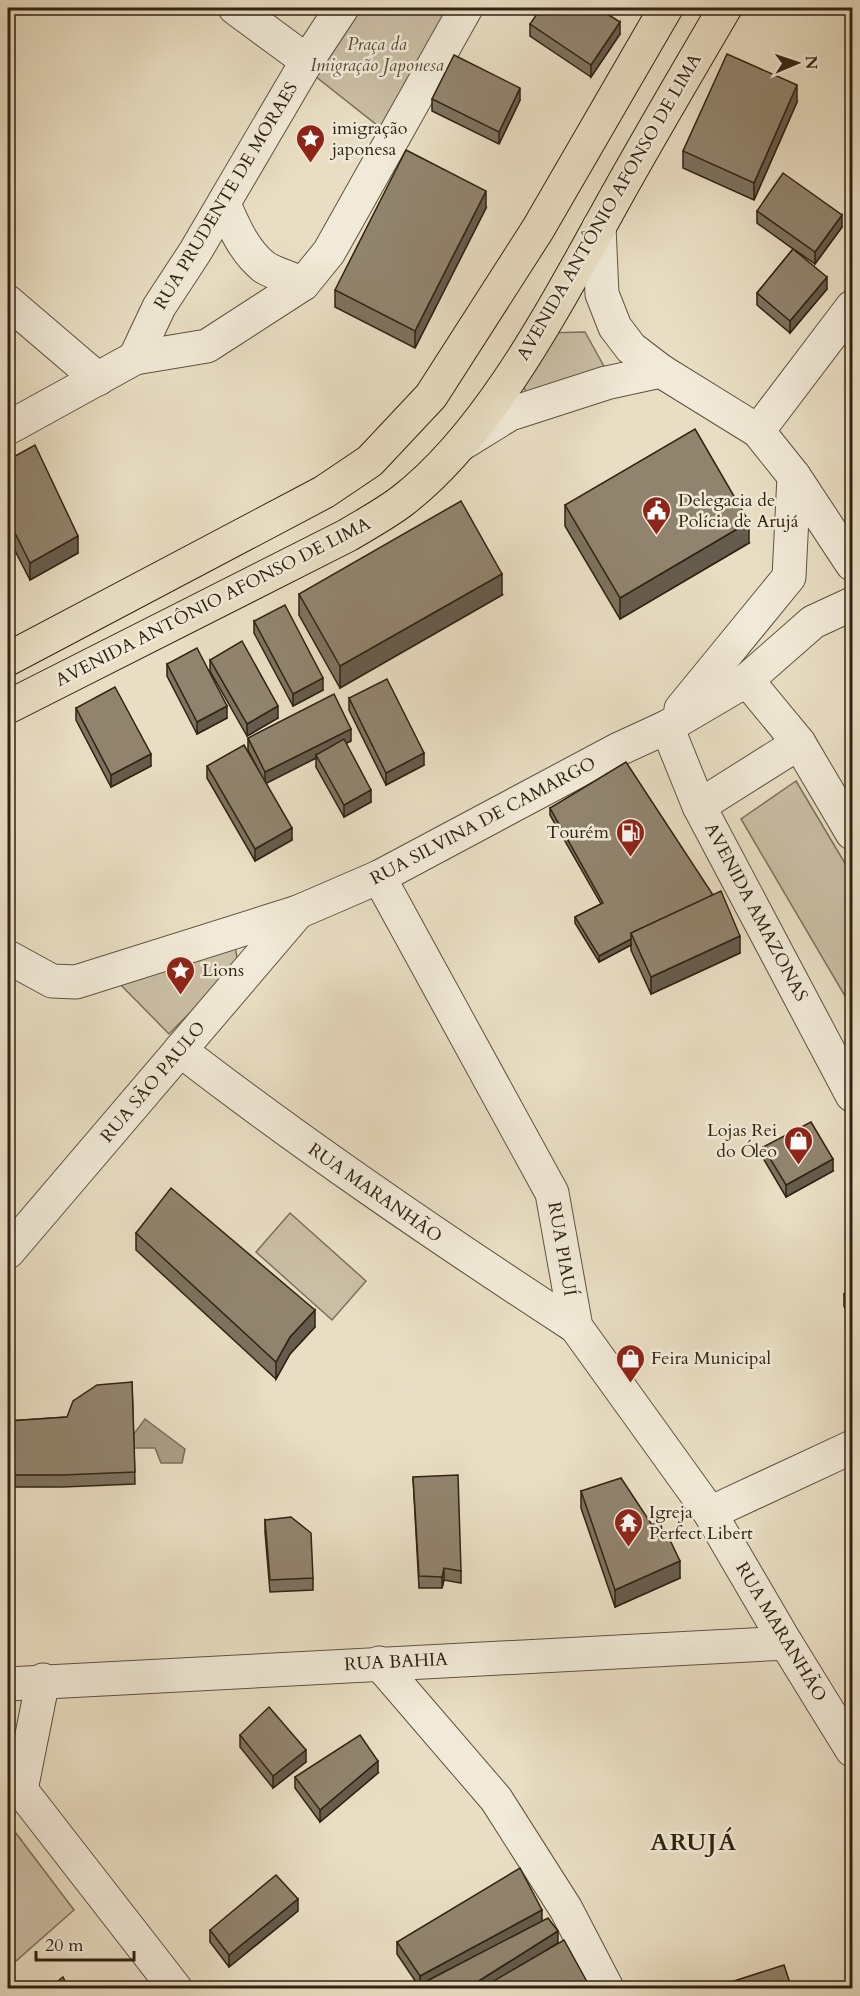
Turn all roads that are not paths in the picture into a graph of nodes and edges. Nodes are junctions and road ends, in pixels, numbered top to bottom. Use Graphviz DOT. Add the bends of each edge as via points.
graph roads {
  1 [pos="235,8"];
  2 [pos="342,8"];
  3 [pos="666,8"];
  4 [pos="725,8"];
  5 [pos="460,11"];
  6 [pos="307,61"];
  7 [pos="555,199"];
  8 [pos="224,204"];
  9 [pos="599,226"];
  10 [pos="303,284"];
  11 [pos="8,303"];
  12 [pos="852,307"];
  13 [pos="135,358"];
  14 [pos="662,371"];
  15 [pos="98,379"];
  16 [pos="8,429"];
  17 [pos="758,431"];
  18 [pos="459,445"];
  19 [pos="794,476"];
  20 [pos="324,492"];
  21 [pos="348,536"];
  22 [pos="852,564"];
  23 [pos="789,577"];
  24 [pos="852,604"];
  25 [pos="813,622"];
  26 [pos="8,659"];
  27 [pos="747,680"];
  28 [pos="8,707"];
  29 [pos="667,727"];
  30 [pos="799,743"];
  31 [pos="699,806"];
  32 [pos="852,833"];
  33 [pos="379,877"];
  34 [pos="298,912"];
  35 [pos="8,957"];
  36 [pos="180,1050"];
  37 [pos="852,1095"];
  38 [pos="8,1252"];
  39 [pos="576,1328"];
  40 [pos="852,1447"];
  41 [pos="711,1513"];
  42 [pos="786,1643"];
  43 [pos="379,1663"];
  44 [pos="43,1680"];
  45 [pos="8,1684"];
  46 [pos="852,1750"];
  47 [pos="14,1787"];
  48 [pos="175,1989"];
  49 [pos="607,1989"];
  1 -- 6 [label="street"];
  2 -- 6 [label="street, RUA PRUDENTE DE MORAES"];
  3 -- 7 [label="main road"];
  4 -- 9 [label="main road, AVENIDA ANTÔNIO AFONSO DE LIMA"];
  5 -- 10 [label="street" via="329,252"];
  6 -- 8 [label="street, RUA PRUDENTE DE MORAES"];
  7 -- 9 [label="main road"];
  7 -- 20 [label="main road" via="431,396 370,461"];
  8 -- 10 [label="street" via="249,253 266,268"];
  8 -- 13 [label="street, RUA PRUDENTE DE MORAES" via="159,306"];
  9 -- 14 [label="street" via="602,294 615,327 631,348"];
  9 -- 18 [label="main road, AVENIDA ANTÔNIO AFONSO DE LIMA" via="494,401"];
  10 -- 13 [label="street" via="207,346"];
  11 -- 15 [label="street"];
  12 -- 17 [label="street"];
  13 -- 15 [label="street"];
  14 -- 17 [label="street"];
  14 -- 18 [label="street" via="606,383 510,414"];
  15 -- 16 [label="street"];
  17 -- 19 [label="street"];
  18 -- 21 [label="main road, AVENIDA ANTÔNIO AFONSO DE LIMA" via="401,502"];
  19 -- 22 [label="street"];
  19 -- 23 [label="street"];
  20 -- 21 [label="main road"];
  20 -- 26 [label="main road"];
  21 -- 28 [label="main road, AVENIDA ANTÔNIO AFONSO DE LIMA"];
  23 -- 25 [label="street"];
  23 -- 29 [label="street"];
  24 -- 25 [label="street, RUA SILVINA DE CAMARGO"];
  25 -- 27 [label="street, RUA SILVINA DE CAMARGO"];
  27 -- 29 [label="street, RUA SILVINA DE CAMARGO"];
  27 -- 30 [label="street"];
  29 -- 31 [label="street, AVENIDA AMAZONAS"];
  29 -- 33 [label="street, RUA SILVINA DE CAMARGO" via="616,750"];
  30 -- 31 [label="street"];
  30 -- 32 [label="street"];
  31 -- 37 [label="street, AVENIDA AMAZONAS"];
  33 -- 34 [label="street, RUA SILVINA DE CAMARGO"];
  33 -- 39 [label="street, RUA PIAUÍ" via="552,1193"];
  34 -- 35 [label="street, RUA SILVINA DE CAMARGO" via="76,982 52,981"];
  34 -- 36 [label="street, RUA SÃO PAULO"];
  36 -- 38 [label="street, RUA SÃO PAULO"];
  36 -- 39 [label="street, RUA MARANHÃO" via="347,1174"];
  39 -- 41 [label="street, RUA PIAUÍ"];
  40 -- 41 [label="street"];
  41 -- 42 [label="street, RUA MARANHÃO"];
  42 -- 43 [label="street, RUA BAHIA"];
  42 -- 46 [label="street, RUA MARANHÃO"];
  43 -- 44 [label="street, RUA BAHIA"];
  43 -- 49 [label="street" via="496,1799 566,1909"];
  44 -- 45 [label="street, RUA BAHIA"];
  44 -- 47 [label="street"];
  47 -- 48 [label="street"];
}
